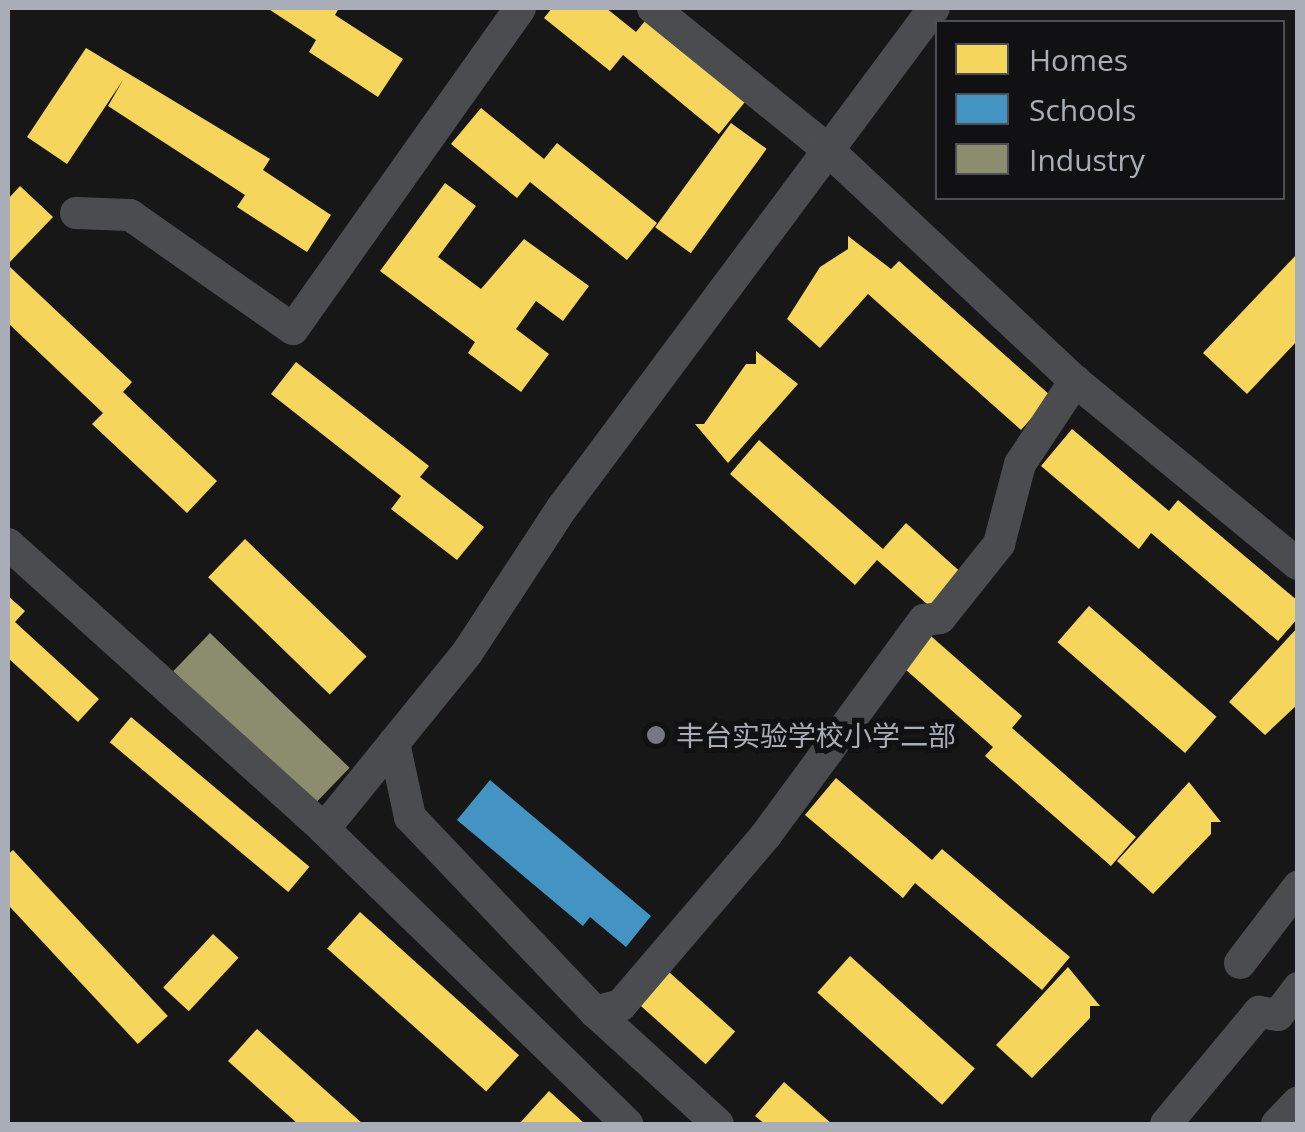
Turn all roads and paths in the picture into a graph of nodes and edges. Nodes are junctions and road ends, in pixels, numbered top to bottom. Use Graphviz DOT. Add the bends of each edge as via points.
graph roads {
  1 [pos="520,8"];
  2 [pos="654,8"];
  3 [pos="934,8"];
  4 [pos="827,149"];
  5 [pos="76,212"];
  6 [pos="1075,381"];
  7 [pos="8,544"];
  8 [pos="1298,564"];
  9 [pos="394,743"];
  10 [pos="324,829"];
  11 [pos="1298,887"];
  12 [pos="1240,963"];
  13 [pos="1298,988"];
  14 [pos="595,1012"];
  15 [pos="1298,1102"];
  16 [pos="627,1124"];
  17 [pos="718,1124"];
  18 [pos="1166,1124"];
  19 [pos="1277,1124"];
  1 -- 5 [label="street" via="293,329 130,215"];
  2 -- 4 [label="street"];
  3 -- 4 [label="street"];
  4 -- 6 [label="street"];
  4 -- 9 [label="street"];
  6 -- 8 [label="street"];
  6 -- 14 [label="street" via="1020,464 999,544 940,618 924,620 766,834 620,1005"];
  7 -- 10 [label="street"];
  9 -- 10 [label="street"];
  9 -- 14 [label="street" via="410,816"];
  10 -- 16 [label="street"];
  11 -- 12 [label="street"];
  13 -- 18 [label="street" via="1278,1014 1259,1012"];
  14 -- 17 [label="street"];
  15 -- 19 [label="street"];
}
